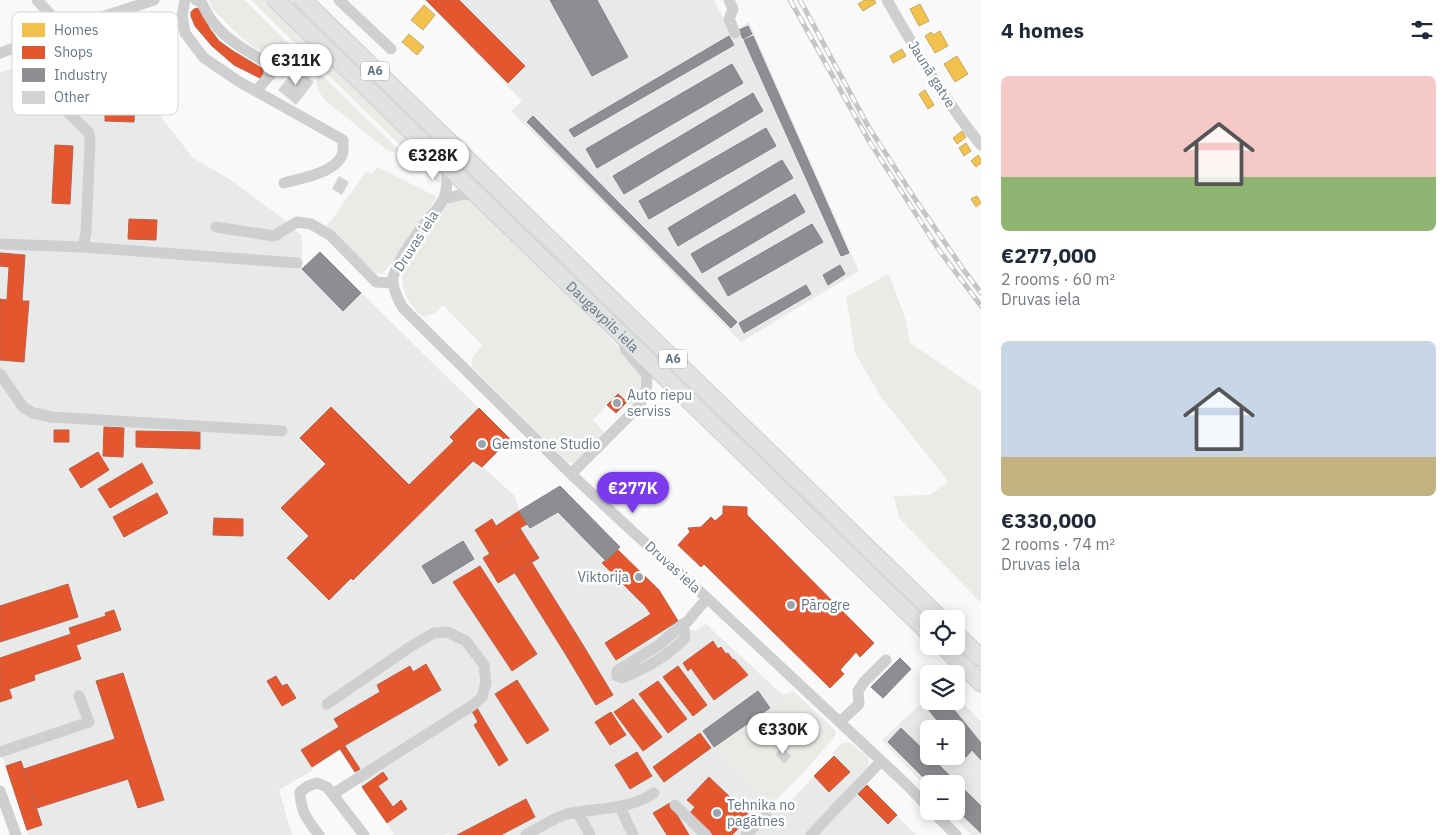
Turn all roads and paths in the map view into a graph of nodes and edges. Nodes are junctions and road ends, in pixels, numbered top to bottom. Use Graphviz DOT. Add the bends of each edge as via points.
graph roads {
  1 [pos="37,0"];
  2 [pos="154,0"];
  3 [pos="185,0"];
  4 [pos="196,0"];
  5 [pos="276,0"];
  6 [pos="303,0"];
  7 [pos="339,0"];
  8 [pos="729,0"];
  9 [pos="887,0"];
  10 [pos="48,12"];
  11 [pos="117,12"];
  12 [pos="735,33"];
  13 [pos="12,49"];
  14 [pos="391,49"];
  15 [pos="0,53"];
  16 [pos="256,91"];
  17 [pos="71,115"];
  18 [pos="981,145"];
  19 [pos="445,164"];
  20 [pos="284,182"];
  21 [pos="478,196"];
  22 [pos="444,199"];
  23 [pos="216,228"];
  24 [pos="0,244"];
  25 [pos="83,247"];
  26 [pos="296,263"];
  27 [pos="393,283"];
  28 [pos="622,336"];
  29 [pos="0,374"];
  30 [pos="282,431"];
  31 [pos="571,474"];
  32 [pos="707,598"];
  33 [pos="932,610"];
  34 [pos="684,624"];
  35 [pos="920,624"];
  36 [pos="965,643"];
  37 [pos="952,655"];
  38 [pos="981,658"];
  39 [pos="886,660"];
  40 [pos="981,683"];
  41 [pos="80,696"];
  42 [pos="327,704"];
  43 [pos="840,722"];
  44 [pos="0,752"];
  45 [pos="881,761"];
  46 [pos="0,791"];
  47 [pos="654,793"];
  48 [pos="333,794"];
  49 [pos="920,799"];
  50 [pos="675,804"];
  51 [pos="620,806"];
  52 [pos="578,813"];
  53 [pos="766,814"];
  54 [pos="941,820"];
  55 [pos="530,834"];
  56 [pos="16,835"];
  57 [pos="319,835"];
  58 [pos="364,835"];
  59 [pos="590,835"];
  60 [pos="633,835"];
  61 [pos="706,835"];
  62 [pos="746,835"];
  63 [pos="811,835"];
  64 [pos="956,835"];
  1 -- 10 [label="street"];
  2 -- 11 [label="street"];
  3 -- 16 [label="street" via="182,16 185,33 194,46 221,71"];
  4 -- 16 [label="street" via="231,39 270,64 270,75"];
  5 -- 19 [label="highway, Daugavpils iela / A6"];
  6 -- 33 [label="highway, Daugavpils iela / A6"];
  7 -- 14 [label="street"];
  8 -- 12 [label="street" via="733,9 729,19"];
  9 -- 18 [label="street, Jaunā gatve" via="931,76"];
  13 -- 15 [label="street"];
  16 -- 20 [label="street" via="343,140 342,154 334,166"];
  17 -- 25 [label="street" via="89,133 90,142"];
  19 -- 21 [label="highway, Daugavpils iela / A6"];
  19 -- 22 [label="street, Druvas iela" via="447,183"];
  21 -- 22 [label="street, Druvas iela" via="464,194"];
  21 -- 28 [label="highway, Daugavpils iela / A6"];
  22 -- 27 [label="street, Druvas iela" via="399,261"];
  23 -- 27 [label="street" via="274,236 297,222 311,224 330,236 376,282"];
  24 -- 25 [label="street"];
  25 -- 26 [label="street"];
  27 -- 31 [label="street, Druvas iela" via="403,308"];
  28 -- 31 [label="street" via="626,350 647,375 647,390 637,408"];
  28 -- 35 [label="highway, Daugavpils iela / A6"];
  29 -- 30 [label="street" via="23,407 33,414"];
  31 -- 32 [label="street, Druvas iela"];
  32 -- 34 [label="street"];
  32 -- 43 [label="street, Druvas iela"];
  34 -- 34 [label="street" via="617,671 617,676 622,678 646,668 673,651 686,638"];
  36 -- 38 [label="highway"];
  37 -- 40 [label="highway"];
  39 -- 43 [label="street" via="864,682 858,691 859,704"];
  41 -- 44 [label="street" via="89,722"];
  42 -- 48 [label="street" via="434,633 447,632 466,641 484,665 486,683 482,697 474,705"];
  43 -- 45 [label="street, Druvas iela"];
  45 -- 49 [label="street, Druvas iela"];
  45 -- 63 [label="street"];
  46 -- 56 [label="street"];
  47 -- 51 [label="street"];
  48 -- 57 [label="street" via="317,783 300,792 300,806"];
  48 -- 58 [label="street"];
  50 -- 61 [label="street"];
  51 -- 52 [label="street"];
  51 -- 60 [label="street"];
  52 -- 55 [label="street" via="565,814"];
  52 -- 59 [label="street"];
  53 -- 62 [label="street"];
  54 -- 64 [label="street"];
}
